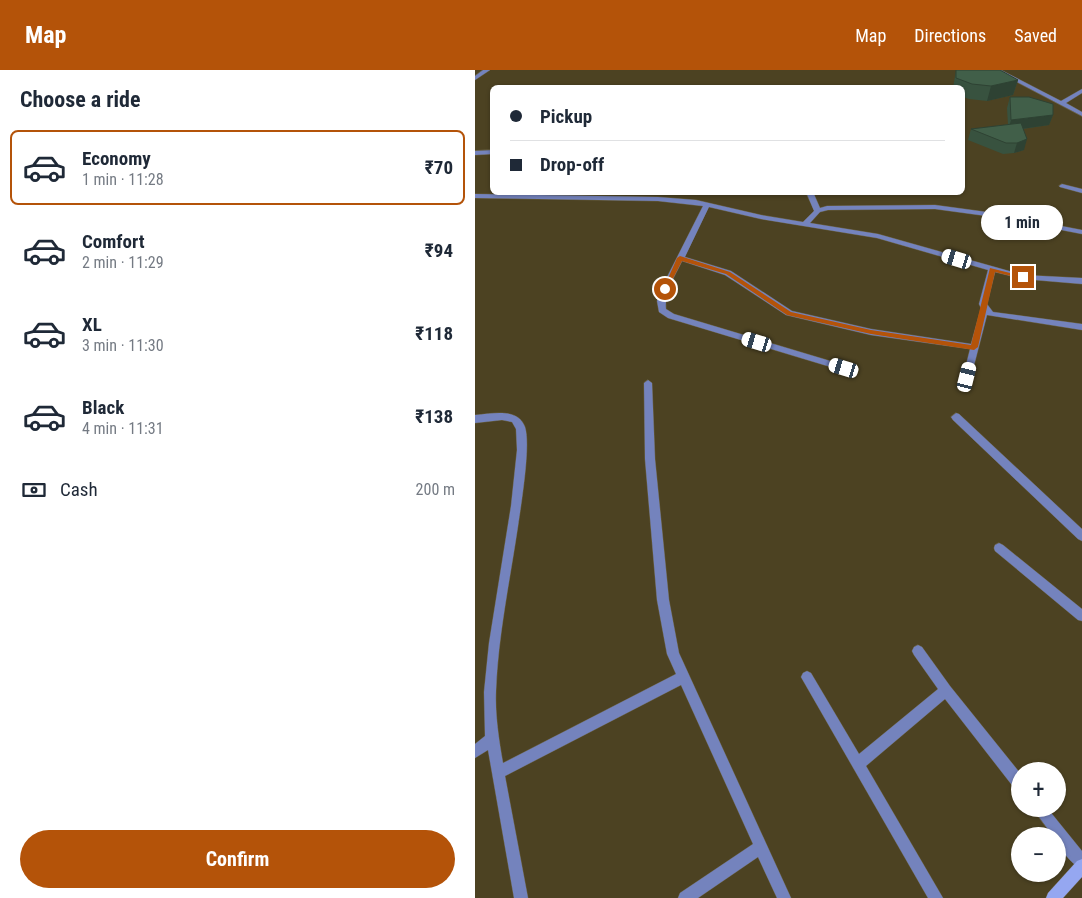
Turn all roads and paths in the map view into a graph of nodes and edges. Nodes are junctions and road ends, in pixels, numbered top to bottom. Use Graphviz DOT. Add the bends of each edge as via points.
graph roads {
  1 [pos="487,70"];
  2 [pos="997,70"];
  3 [pos="475,78"];
  4 [pos="1082,91"];
  5 [pos="1061,103"];
  6 [pos="1082,114"];
  7 [pos="490,152"];
  8 [pos="475,153"];
  9 [pos="1062,186"];
  10 [pos="1082,192"];
  11 [pos="700,195"];
  12 [pos="811,195"];
  13 [pos="475,196"];
  14 [pos="696,202"];
  15 [pos="707,204"];
  16 [pos="818,211"];
  17 [pos="805,224"];
  18 [pos="1082,232"];
  19 [pos="680,258"];
  20 [pos="992,270"];
  21 [pos="1082,281"];
  22 [pos="985,308"];
  23 [pos="1082,326"];
  24 [pos="974,347"];
  25 [pos="844,368"];
  26 [pos="967,377"];
  27 [pos="648,383"];
  28 [pos="957,417"];
  29 [pos="475,419"];
  30 [pos="1082,536"];
  31 [pos="999,548"];
  32 [pos="1082,616"];
  33 [pos="918,652"];
  34 [pos="683,677"];
  35 [pos="807,678"];
  36 [pos="946,690"];
  37 [pos="492,739"];
  38 [pos="475,752"];
  39 [pos="858,764"];
  40 [pos="499,772"];
  41 [pos="1011,773"];
  42 [pos="1046,817"];
  43 [pos="761,847"];
  44 [pos="1082,864"];
  45 [pos="521,898"];
  46 [pos="685,898"];
  47 [pos="784,898"];
  48 [pos="936,898"];
  49 [pos="1053,898"];
  1 -- 3 [label="street"];
  2 -- 5 [label="street"];
  4 -- 5 [label="street"];
  5 -- 6 [label="street"];
  7 -- 8 [label="street"];
  9 -- 10 [label="street"];
  11 -- 14 [label="street"];
  12 -- 16 [label="street"];
  13 -- 14 [label="street"];
  14 -- 15 [label="street"];
  15 -- 17 [label="street"];
  15 -- 19 [label="street"];
  16 -- 17 [label="street"];
  16 -- 18 [label="street" via="827,208 935,207"];
  17 -- 20 [label="street" via="879,236"];
  19 -- 24 [label="street" via="728,273 789,313 871,332"];
  19 -- 25 [label="street" via="661,301 662,310 671,316"];
  20 -- 21 [label="street" via="1023,277"];
  20 -- 22 [label="street" via="983,304"];
  22 -- 23 [label="street" via="991,314"];
  22 -- 24 [label="street"];
  24 -- 26 [label="street"];
  27 -- 34 [label="street" via="650,459 663,600 673,654"];
  28 -- 30 [label="street"];
  29 -- 37 [label="street" via="503,416 515,419 521,428 516,506 490,692"];
  31 -- 32 [label="street"];
  33 -- 36 [label="street"];
  34 -- 40 [label="street"];
  34 -- 43 [label="street"];
  35 -- 39 [label="street"];
  36 -- 39 [label="street"];
  36 -- 41 [label="street"];
  37 -- 38 [label="street"];
  37 -- 40 [label="street"];
  39 -- 48 [label="street"];
  40 -- 45 [label="street"];
  42 -- 44 [label="street"];
  43 -- 46 [label="street"];
  43 -- 47 [label="street"];
  44 -- 49 [label="street"];
}
